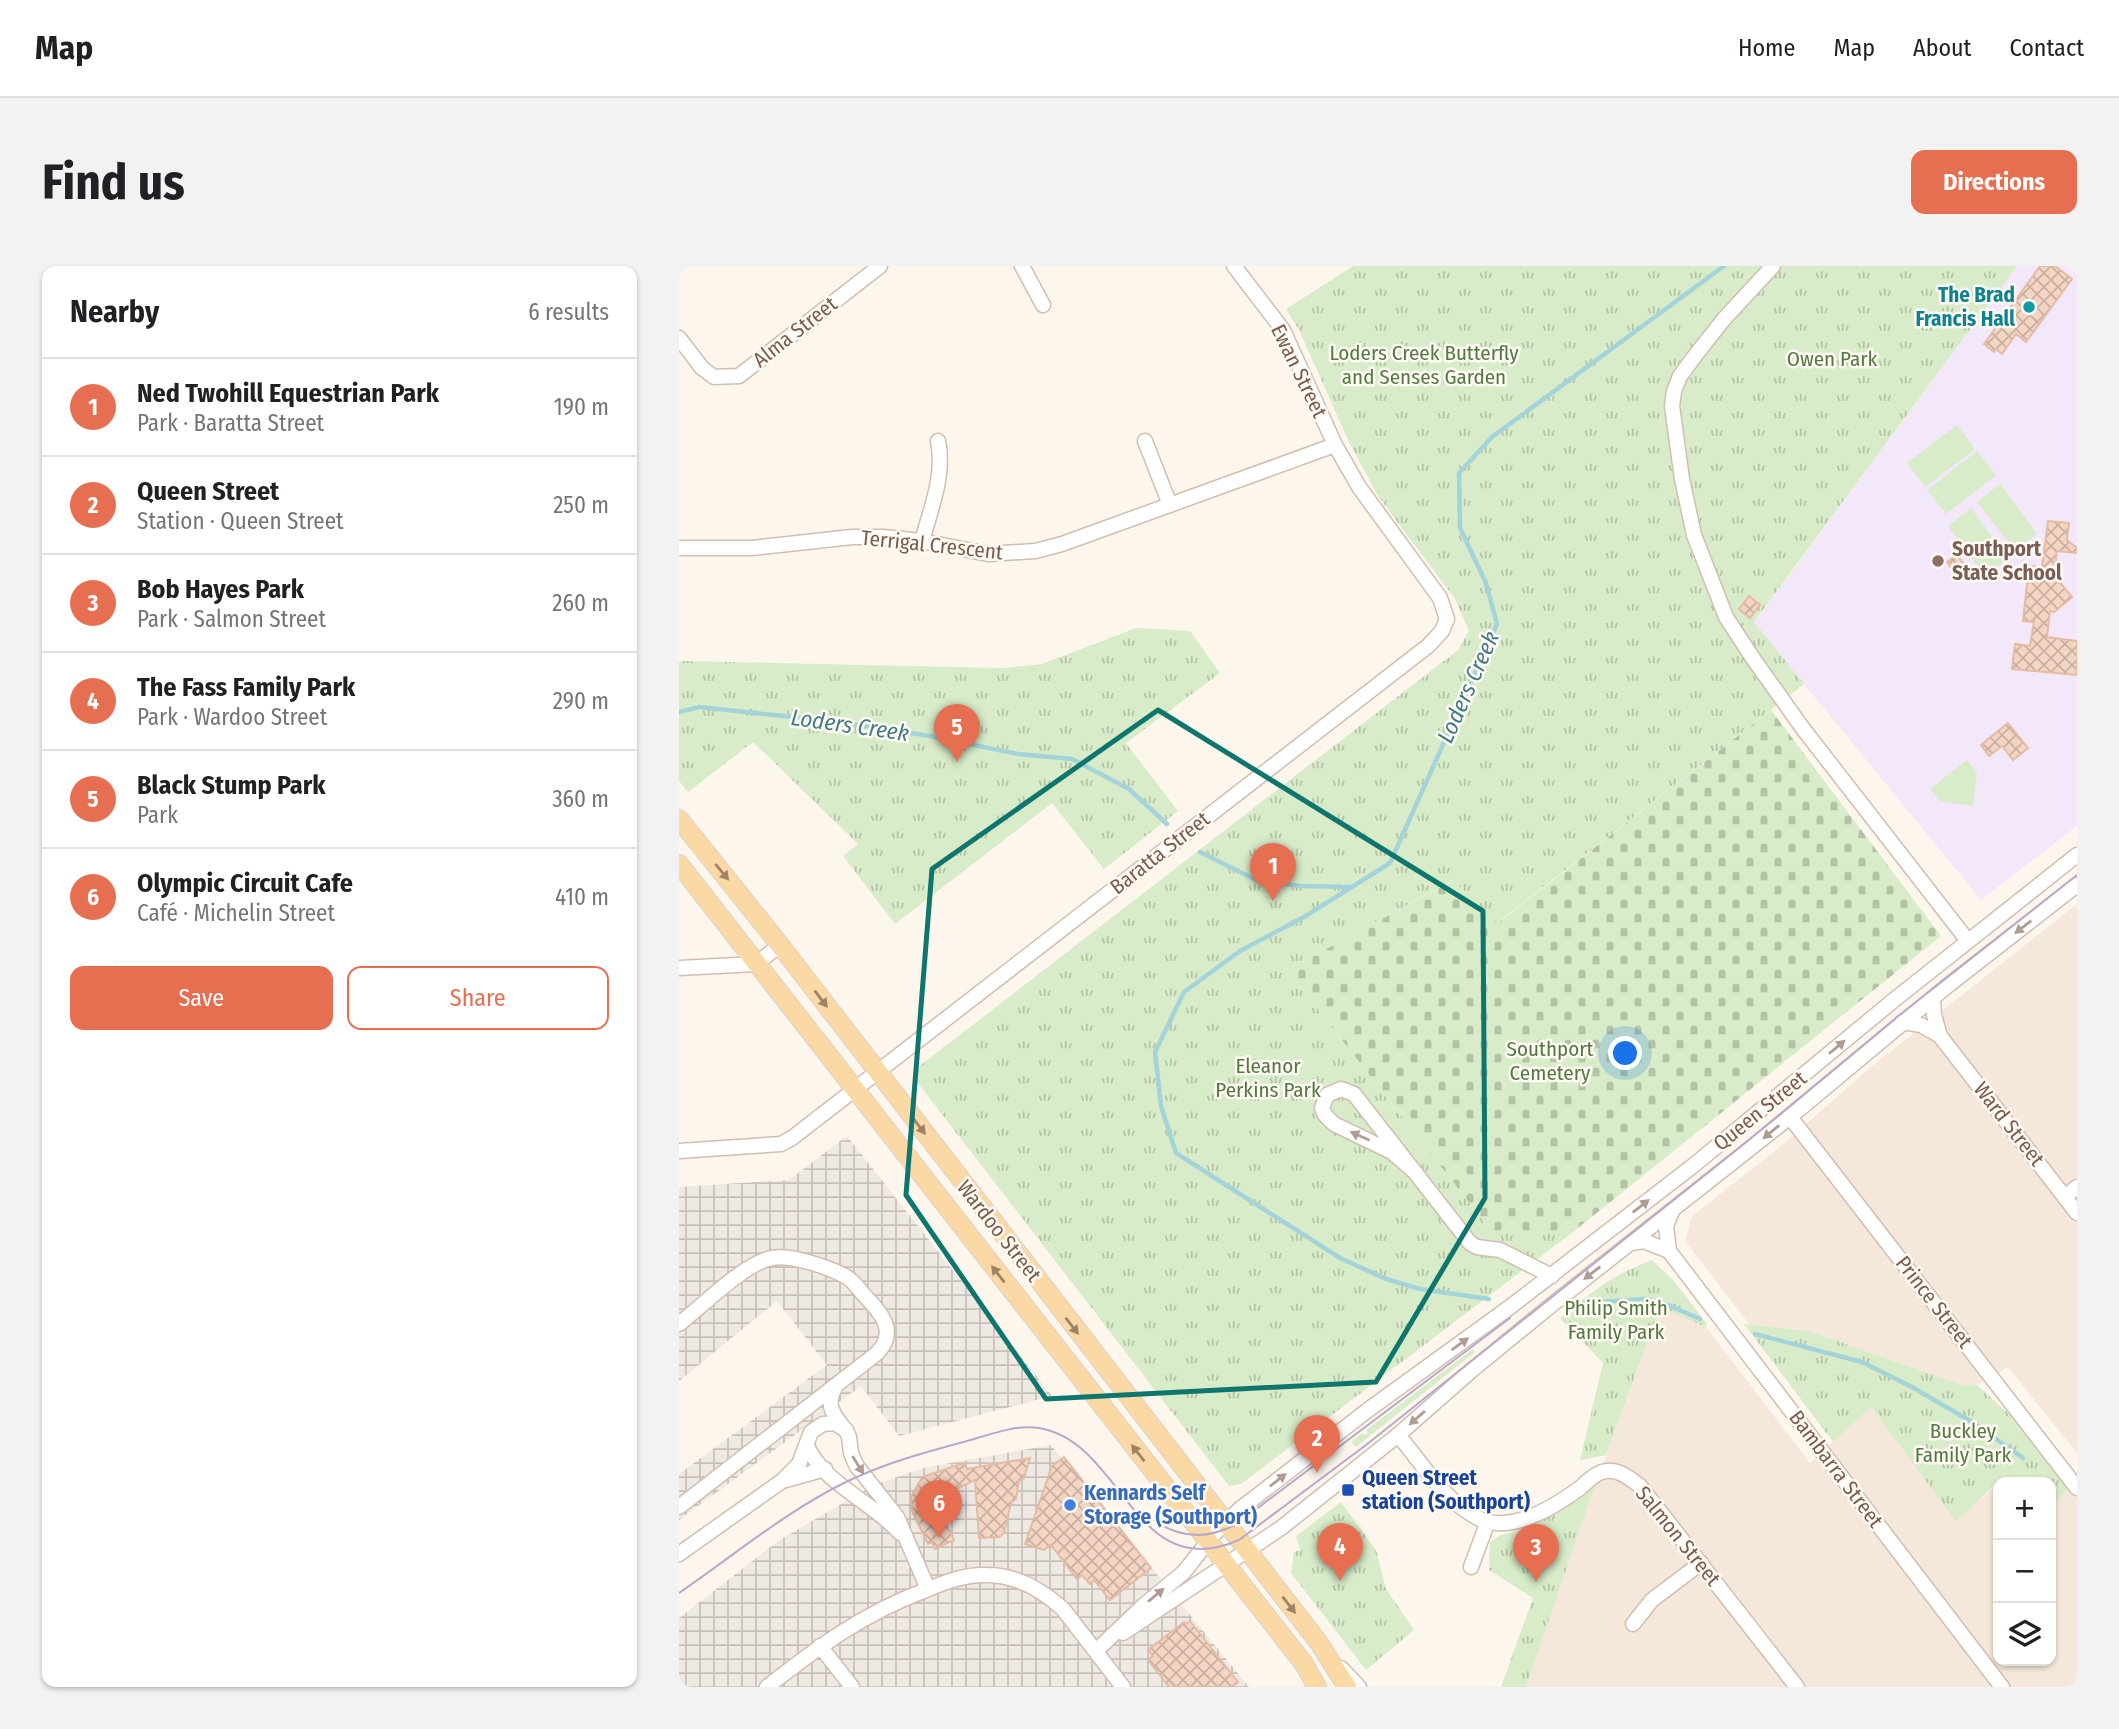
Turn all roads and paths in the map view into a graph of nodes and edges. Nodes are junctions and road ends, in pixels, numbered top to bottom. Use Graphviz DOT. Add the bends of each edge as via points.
graph roads {
  1 [pos="880,266"];
  2 [pos="1022,266"];
  3 [pos="1234,266"];
  4 [pos="1773,266"];
  5 [pos="1043,305"];
  6 [pos="679,338"];
  7 [pos="938,441"];
  8 [pos="1145,441"];
  9 [pos="1335,444"];
  10 [pos="1170,505"];
  11 [pos="922,541"];
  12 [pos="679,548"];
  13 [pos="679,819"];
  14 [pos="2077,855"];
  15 [pos="679,864"];
  16 [pos="2077,885"];
  17 [pos="1968,941"];
  18 [pos="780,945"];
  19 [pos="756,964"];
  20 [pos="679,968"];
  21 [pos="1933,998"];
  22 [pos="1902,1022"];
  23 [pos="1940,1036"];
  24 [pos="877,1072"];
  25 [pos="854,1090"];
  26 [pos="1790,1117"];
  27 [pos="679,1151"];
  28 [pos="1416,1173"];
  29 [pos="2077,1187"];
  30 [pos="2065,1197"];
  31 [pos="1672,1211"];
  32 [pos="2077,1213"];
  33 [pos="1631,1243"];
  34 [pos="1669,1251"];
  35 [pos="1552,1276"];
  36 [pos="679,1324"];
  37 [pos="842,1380"];
  38 [pos="844,1429"];
  39 [pos="778,1430"];
  40 [pos="1398,1435"];
  41 [pos="806,1445"];
  42 [pos="825,1469"];
  43 [pos="782,1481"];
  44 [pos="2077,1488"];
  45 [pos="679,1507"];
  46 [pos="1488,1521"];
  47 [pos="1225,1523"];
  48 [pos="1207,1542"];
  49 [pos="909,1545"];
  50 [pos="1247,1550"];
  51 [pos="679,1554"];
  52 [pos="1701,1563"];
  53 [pos="1225,1565"];
  54 [pos="1471,1567"];
  55 [pos="928,1589"];
  56 [pos="1633,1623"];
  57 [pos="1319,1643"];
  58 [pos="820,1646"];
  59 [pos="1101,1647"];
  60 [pos="767,1687"];
  61 [pos="852,1687"];
  62 [pos="1123,1687"];
  63 [pos="1317,1687"];
  64 [pos="1347,1687"];
  65 [pos="1359,1687"];
  66 [pos="1797,1687"];
  67 [pos="2002,1687"];
  1 -- 6 [label="street, Alma Street" via="739,376 714,377"];
  2 -- 5 [label="street"];
  3 -- 9 [label="street, Ewan Street" via="1283,330"];
  4 -- 17 [label="street" via="1724,319 1680,376 1674,391 1682,480 1694,535 1727,617 1752,657"];
  7 -- 11 [label="street" via="941,472"];
  8 -- 10 [label="street"];
  9 -- 10 [label="street, Terrigal Crescent"];
  9 -- 24 [label="street, Baratta Street" via="1360,488 1440,598 1447,619 1442,631"];
  10 -- 11 [label="street, Terrigal Crescent" via="1035,551 988,554"];
  11 -- 12 [label="street, Terrigal Crescent" via="852,537 752,548"];
  13 -- 18 [label="main road, Wardoo Street, one-way"];
  14 -- 17 [label="street, Queen Street"];
  15 -- 19 [label="main road, Wardoo Street"];
  16 -- 21 [label="street, Queen Street, one-way"];
  35 -- 17 [label="street, Queen Street, one-way"];
  18 -- 19 [label="street"];
  18 -- 24 [label="main road, Wardoo Street, one-way"];
  19 -- 20 [label="street"];
  19 -- 25 [label="main road, Wardoo Street"];
  21 -- 22 [label="street, Queen Street"];
  21 -- 23 [label="street, Ward Street"];
  22 -- 23 [label="street, Ward Street" via="1921,1025"];
  22 -- 26 [label="street, Queen Street"];
  23 -- 30 [label="street, Ward Street"];
  24 -- 25 [label="street, Baratta Street"];
  24 -- 47 [label="main road, Wardoo Street, one-way"];
  25 -- 27 [label="street, Baratta Street" via="781,1144"];
  48 -- 25 [label="main road, Wardoo Street, one-way"];
  26 -- 31 [label="street, Queen Street, one-way"];
  26 -- 44 [label="street, Prince Street"];
  28 -- 28 [label="street, one-way" via="1392,1152 1329,1121 1322,1108 1327,1095 1339,1089 1353,1092"];
  28 -- 35 [label="street" via="1472,1245 1500,1250"];
  29 -- 30 [label="street"];
  30 -- 32 [label="street, Ward Street"];
  31 -- 33 [label="street, Queen Street"];
  31 -- 34 [label="street" via="1666,1226"];
  33 -- 34 [label="street" via="1644,1241"];
  33 -- 40 [label="street, Queen Street, one-way"];
  34 -- 67 [label="street, Bambarra Street"];
  47 -- 35 [label="street, Queen Street, one-way" via="1367,1410"];
  36 -- 37 [label="street" via="765,1259 787,1257 840,1274 872,1303 888,1333 881,1349"];
  37 -- 38 [label="street" via="830,1402"];
  37 -- 39 [label="street"];
  38 -- 41 [label="street" via="835,1423 823,1424 811,1432"];
  38 -- 49 [label="street, one-way" via="855,1462 891,1508"];
  39 -- 41 [label="street" via="793,1429"];
  39 -- 45 [label="street"];
  40 -- 46 [label="street" via="1454,1503"];
  40 -- 50 [label="street, Queen Street"];
  41 -- 42 [label="street"];
  41 -- 43 [label="street" via="799,1464"];
  42 -- 43 [label="street"];
  42 -- 49 [label="street" via="891,1523"];
  43 -- 51 [label="street"];
  46 -- 52 [label="street, Salmon Street" via="1542,1513 1601,1472 1620,1472 1640,1486"];
  46 -- 54 [label="street"];
  47 -- 48 [label="street, Queen Street"];
  47 -- 50 [label="main road, Wardoo Street"];
  48 -- 53 [label="main road, Wardoo Street"];
  59 -- 48 [label="street, Queen Street, one-way" via="1184,1572"];
  49 -- 55 [label="street"];
  50 -- 53 [label="street, Queen Street"];
  50 -- 57 [label="main road, Wardoo Street, one-way"];
  52 -- 56 [label="street" via="1652,1600"];
  52 -- 66 [label="street, Salmon Street"];
  53 -- 59 [label="street, Queen Street"];
  53 -- 63 [label="main road, Wardoo Street"];
  55 -- 58 [label="street" via="874,1612"];
  55 -- 59 [label="street" via="987,1574 1022,1581 1063,1609"];
  57 -- 64 [label="main road, Wardoo Street"];
  57 -- 65 [label="street, Wardoo Street"];
  58 -- 60 [label="street"];
  58 -- 61 [label="street"];
  59 -- 62 [label="street"];
}
